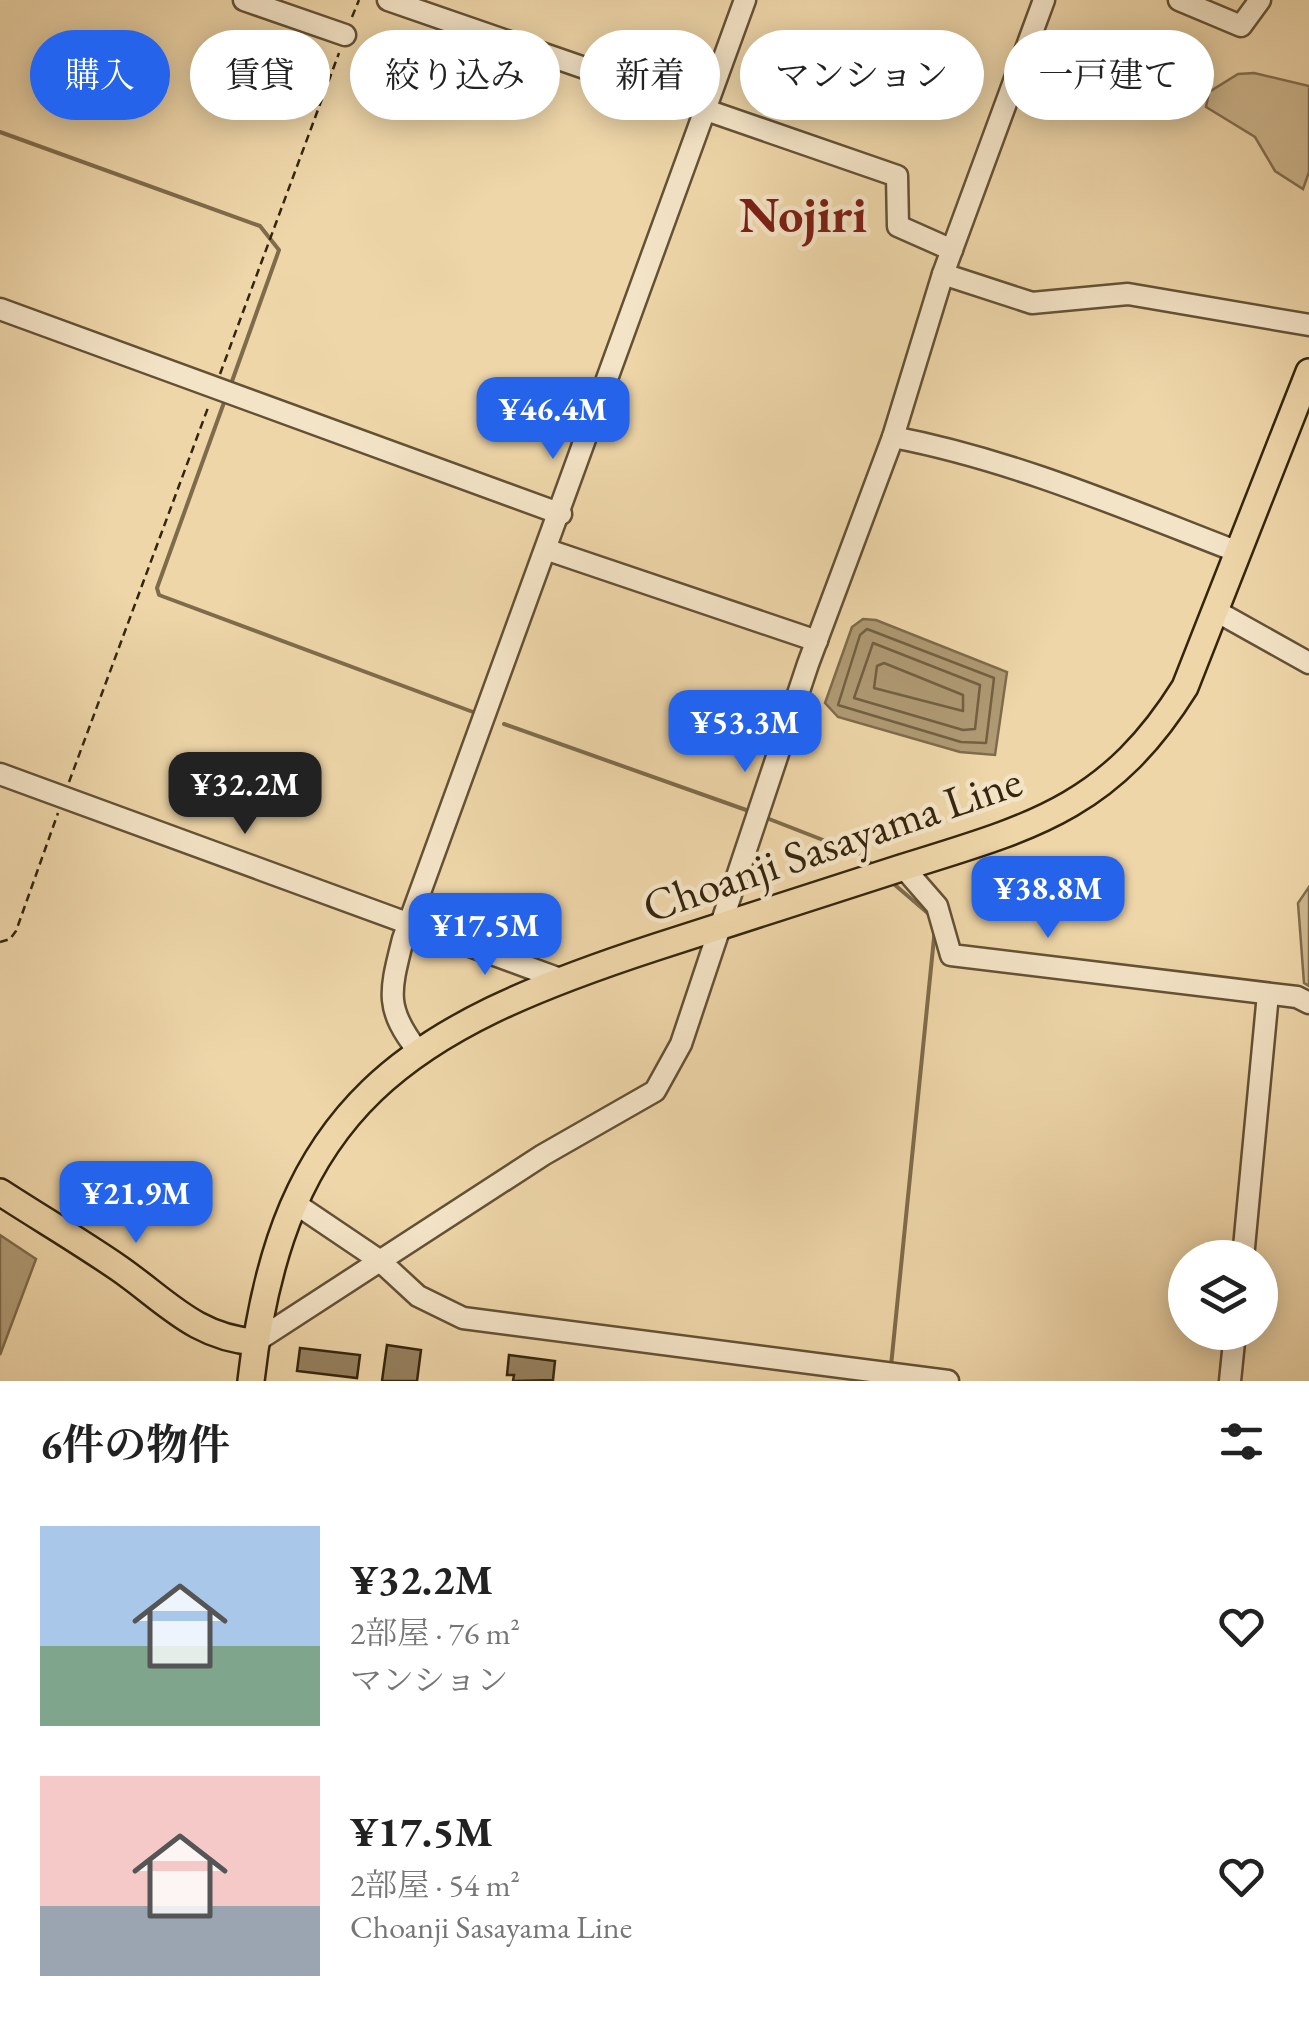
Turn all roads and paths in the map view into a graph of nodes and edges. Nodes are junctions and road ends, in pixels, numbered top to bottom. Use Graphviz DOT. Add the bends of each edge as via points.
graph roads {
  1 [pos="244,0"];
  2 [pos="358,0"];
  3 [pos="388,0"];
  4 [pos="744,0"];
  5 [pos="1044,0"];
  6 [pos="1178,0"];
  7 [pos="1260,0"];
  8 [pos="345,35"];
  9 [pos="580,66"];
  10 [pos="720,69"];
  11 [pos="720,115"];
  12 [pos="702,120"];
  13 [pos="952,250"];
  14 [pos="943,274"];
  15 [pos="0,309"];
  16 [pos="1309,325"];
  17 [pos="1309,372"];
  18 [pos="214,388"];
  19 [pos="892,437"];
  20 [pos="561,514"];
  21 [pos="548,550"];
  22 [pos="1238,552"];
  23 [pos="1216,611"];
  24 [pos="817,641"];
  25 [pos="1309,663"];
  26 [pos="0,774"];
  27 [pos="64,797"];
  28 [pos="903,867"];
  29 [pos="409,925"];
  30 [pos="718,926"];
  31 [pos="0,942"];
  32 [pos="560,979"];
  33 [pos="1268,994"];
  34 [pos="1309,1003"];
  35 [pos="418,1051"];
  36 [pos="0,1192"];
  37 [pos="294,1202"];
  38 [pos="1245,1240"];
  39 [pos="379,1260"];
  40 [pos="256,1342"];
  41 [pos="1233,1350"];
  42 [pos="251,1381"];
  43 [pos="948,1381"];
  44 [pos="1230,1381"];
  1 -- 8 [label="street"];
  2 -- 8 [label="path"];
  3 -- 9 [label="street"];
  4 -- 10 [label="street"];
  5 -- 13 [label="street"];
  6 -- 7 [label="street" via="1242,26"];
  8 -- 18 [label="path"];
  11 -- 13 [label="street" via="897,176 898,226"];
  12 -- 20 [label="street"];
  13 -- 14 [label="street"];
  14 -- 16 [label="street" via="1032,304 1128,294"];
  14 -- 19 [label="street"];
  15 -- 18 [label="street"];
  17 -- 22 [label="main road, Choanji Sasayama Line"];
  18 -- 20 [label="street"];
  18 -- 27 [label="path"];
  19 -- 22 [label="street" via="965,451 1050,479"];
  19 -- 24 [label="street"];
  20 -- 21 [label="street"];
  21 -- 24 [label="street"];
  21 -- 29 [label="street"];
  22 -- 23 [label="main road, Choanji Sasayama Line"];
  23 -- 25 [label="street"];
  23 -- 28 [label="main road, Choanji Sasayama Line" via="1186,687 1161,727 1107,781 1003,838"];
  24 -- 30 [label="street"];
  26 -- 27 [label="street"];
  27 -- 29 [label="street"];
  27 -- 31 [label="path" via="16,930"];
  28 -- 30 [label="main road, Choanji Sasayama Line"];
  28 -- 33 [label="street" via="937,906 951,954"];
  29 -- 32 [label="street"];
  29 -- 35 [label="street" via="391,1006"];
  30 -- 32 [label="main road, Choanji Sasayama Line"];
  30 -- 39 [label="street" via="681,1044 655,1091"];
  32 -- 35 [label="main road, Choanji Sasayama Line" via="461,1022"];
  33 -- 34 [label="street"];
  33 -- 38 [label="street"];
  35 -- 37 [label="main road, Choanji Sasayama Line" via="335,1131"];
  36 -- 40 [label="main road" via="182,1318 224,1339"];
  37 -- 39 [label="street"];
  37 -- 40 [label="main road, Choanji Sasayama Line" via="273,1259"];
  39 -- 40 [label="street"];
  39 -- 43 [label="street" via="418,1296 462,1318"];
  40 -- 42 [label="main road, Choanji Sasayama Line"];
  41 -- 44 [label="street"];
}
